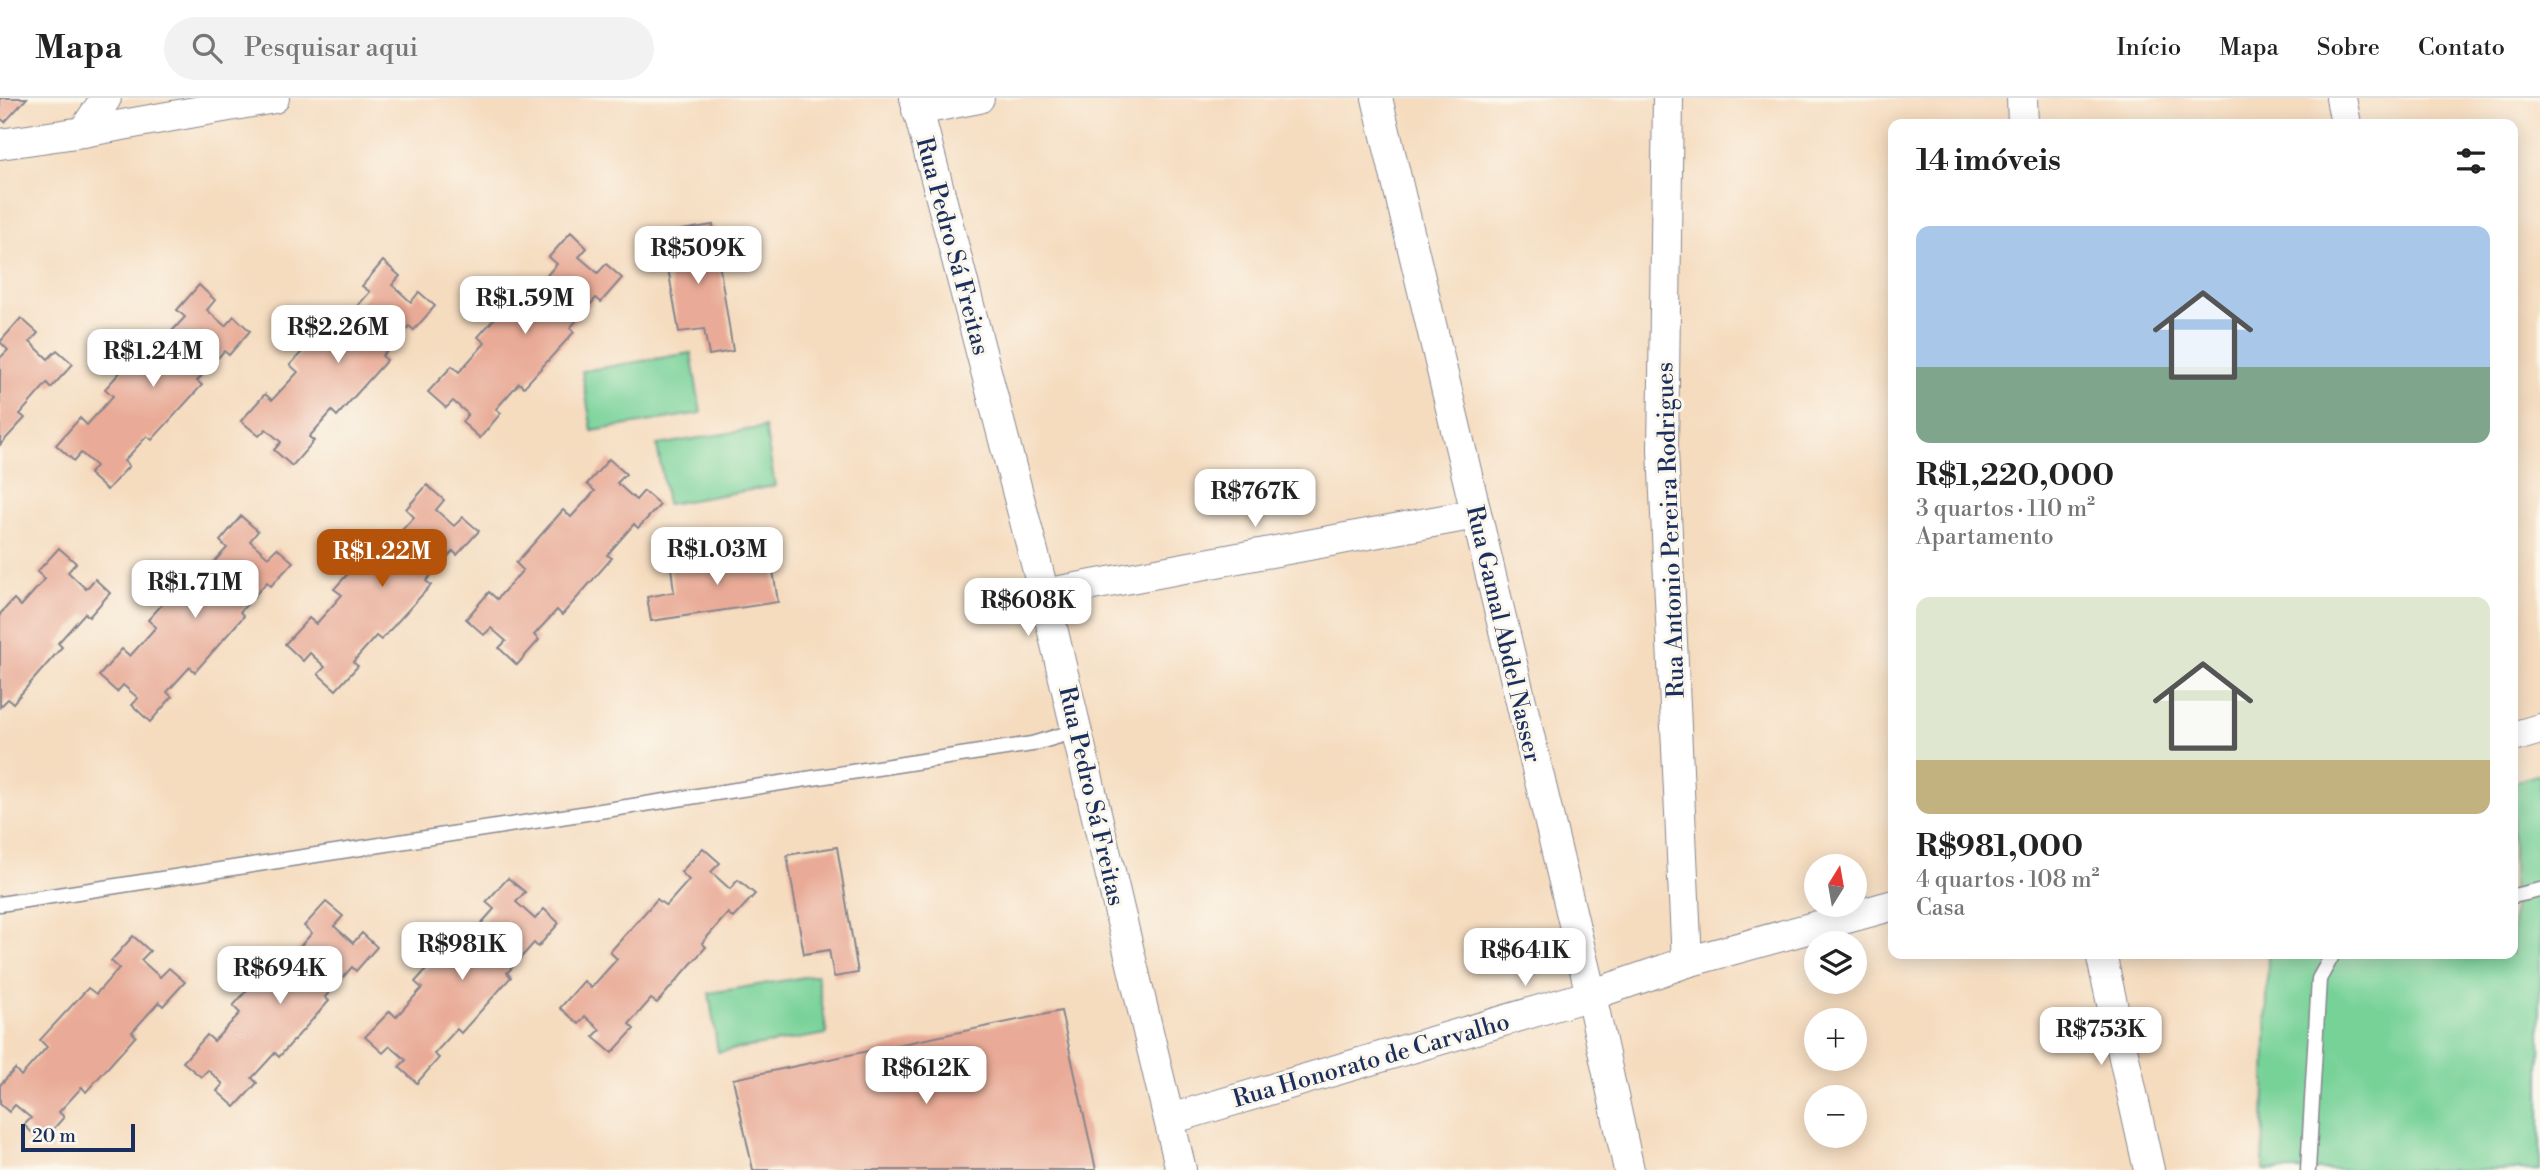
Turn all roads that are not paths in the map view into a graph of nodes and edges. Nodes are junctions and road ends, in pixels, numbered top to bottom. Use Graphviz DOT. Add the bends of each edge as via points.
graph roads {
  1 [pos="106,98"];
  2 [pos="979,98"];
  3 [pos="1377,98"];
  4 [pos="1668,98"];
  5 [pos="2022,98"];
  6 [pos="2341,98"];
  7 [pos="266,99"];
  8 [pos="916,104"];
  9 [pos="2022,119"];
  10 [pos="2345,119"];
  11 [pos="83,132"];
  12 [pos="0,144"];
  13 [pos="1476,514"];
  14 [pos="1044,594"];
  15 [pos="2540,729"];
  16 [pos="1076,731"];
  17 [pos="2518,736"];
  18 [pos="2540,890"];
  19 [pos="2518,895"];
  20 [pos="0,904"];
  21 [pos="1888,907"];
  22 [pos="2102,959"];
  23 [pos="2330,959"];
  24 [pos="1687,962"];
  25 [pos="1591,995"];
  26 [pos="1170,1119"];
  27 [pos="1181,1170"];
  28 [pos="1629,1170"];
  29 [pos="2149,1170"];
  30 [pos="2308,1170"];
  1 -- 11 [label="street"];
  2 -- 8 [label="street"];
  3 -- 13 [label="street, Rua Gamal Abdel Nasser"];
  4 -- 24 [label="street, Rua Antonio Pereira Rodrigues" via="1663,450"];
  5 -- 9 [label="street"];
  6 -- 10 [label="street"];
  7 -- 11 [label="street"];
  8 -- 14 [label="street, Rua Pedro Sá Freitas"];
  11 -- 12 [label="street"];
  13 -- 14 [label="street"];
  13 -- 25 [label="street, Rua Gamal Abdel Nasser"];
  14 -- 16 [label="street, Rua Pedro Sá Freitas"];
  15 -- 17 [label="street"];
  16 -- 20 [label="lane" via="1032,744"];
  16 -- 26 [label="street, Rua Pedro Sá Freitas"];
  18 -- 19 [label="lane"];
  21 -- 24 [label="street, Rua Honorato de Carvalho"];
  22 -- 29 [label="street"];
  23 -- 30 [label="lane" via="2319,979"];
  24 -- 25 [label="street, Rua Honorato de Carvalho"];
  25 -- 26 [label="street, Rua Honorato de Carvalho"];
  25 -- 28 [label="street, Rua Gamal Abdel Nasser"];
  26 -- 27 [label="street, Rua Pedro Sá Freitas"];
}
